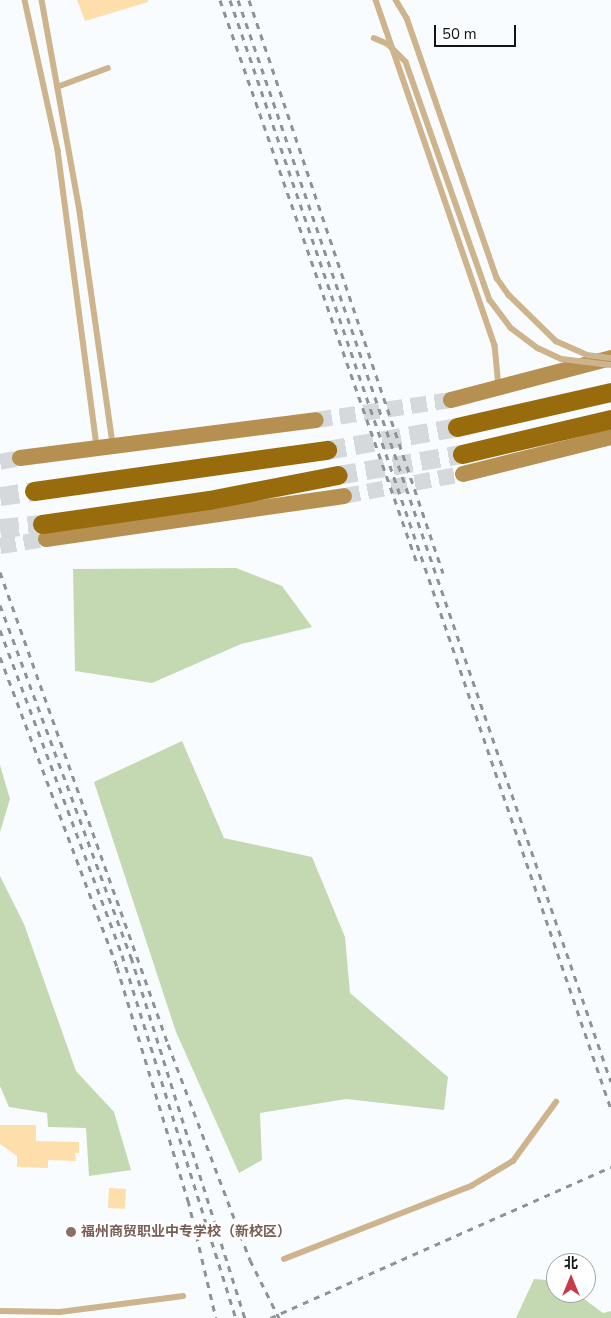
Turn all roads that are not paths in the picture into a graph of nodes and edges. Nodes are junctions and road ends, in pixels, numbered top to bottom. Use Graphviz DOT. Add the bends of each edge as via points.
graph roads {
  1 [pos="25,0"];
  2 [pos="42,0"];
  3 [pos="376,0"];
  4 [pos="396,0"];
  5 [pos="374,38"];
  6 [pos="108,68"];
  7 [pos="57,87"];
  8 [pos="611,358"];
  9 [pos="611,365"];
  10 [pos="499,389"];
  11 [pos="611,392"];
  12 [pos="451,400"];
  13 [pos="611,418"];
  14 [pos="316,420"];
  15 [pos="457,427"];
  16 [pos="611,437"];
  17 [pos="105,444"];
  18 [pos="327,450"];
  19 [pos="462,454"];
  20 [pos="20,458"];
  21 [pos="463,474"];
  22 [pos="338,475"];
  23 [pos="34,491"];
  24 [pos="344,496"];
  25 [pos="44,531"];
  26 [pos="556,1102"];
  27 [pos="284,1259"];
  28 [pos="183,1296"];
  29 [pos="0,1311"];
  1 -- 17 [label="lane" via="58,150"];
  2 -- 7 [label="lane"];
  3 -- 10 [label="lane" via="495,345"];
  4 -- 8 [label="lane, bridge" via="407,18 497,278 509,295 556,341 587,355"];
  5 -- 9 [label="lane, bridge" via="388,44 406,62 490,300 511,328 538,348 562,359"];
  6 -- 7 [label="lane"];
  7 -- 17 [label="lane"];
  8 -- 10 [label="main road"];
  10 -- 12 [label="main road"];
  11 -- 15 [label="highway"];
  13 -- 19 [label="highway"];
  14 -- 17 [label="main road"];
  16 -- 21 [label="main road"];
  17 -- 20 [label="main road"];
  18 -- 23 [label="highway"];
  22 -- 25 [label="highway"];
  24 -- 25 [label="main road"];
  26 -- 27 [label="lane" via="513,1161 471,1186"];
  28 -- 29 [label="lane" via="60,1312"];
}
